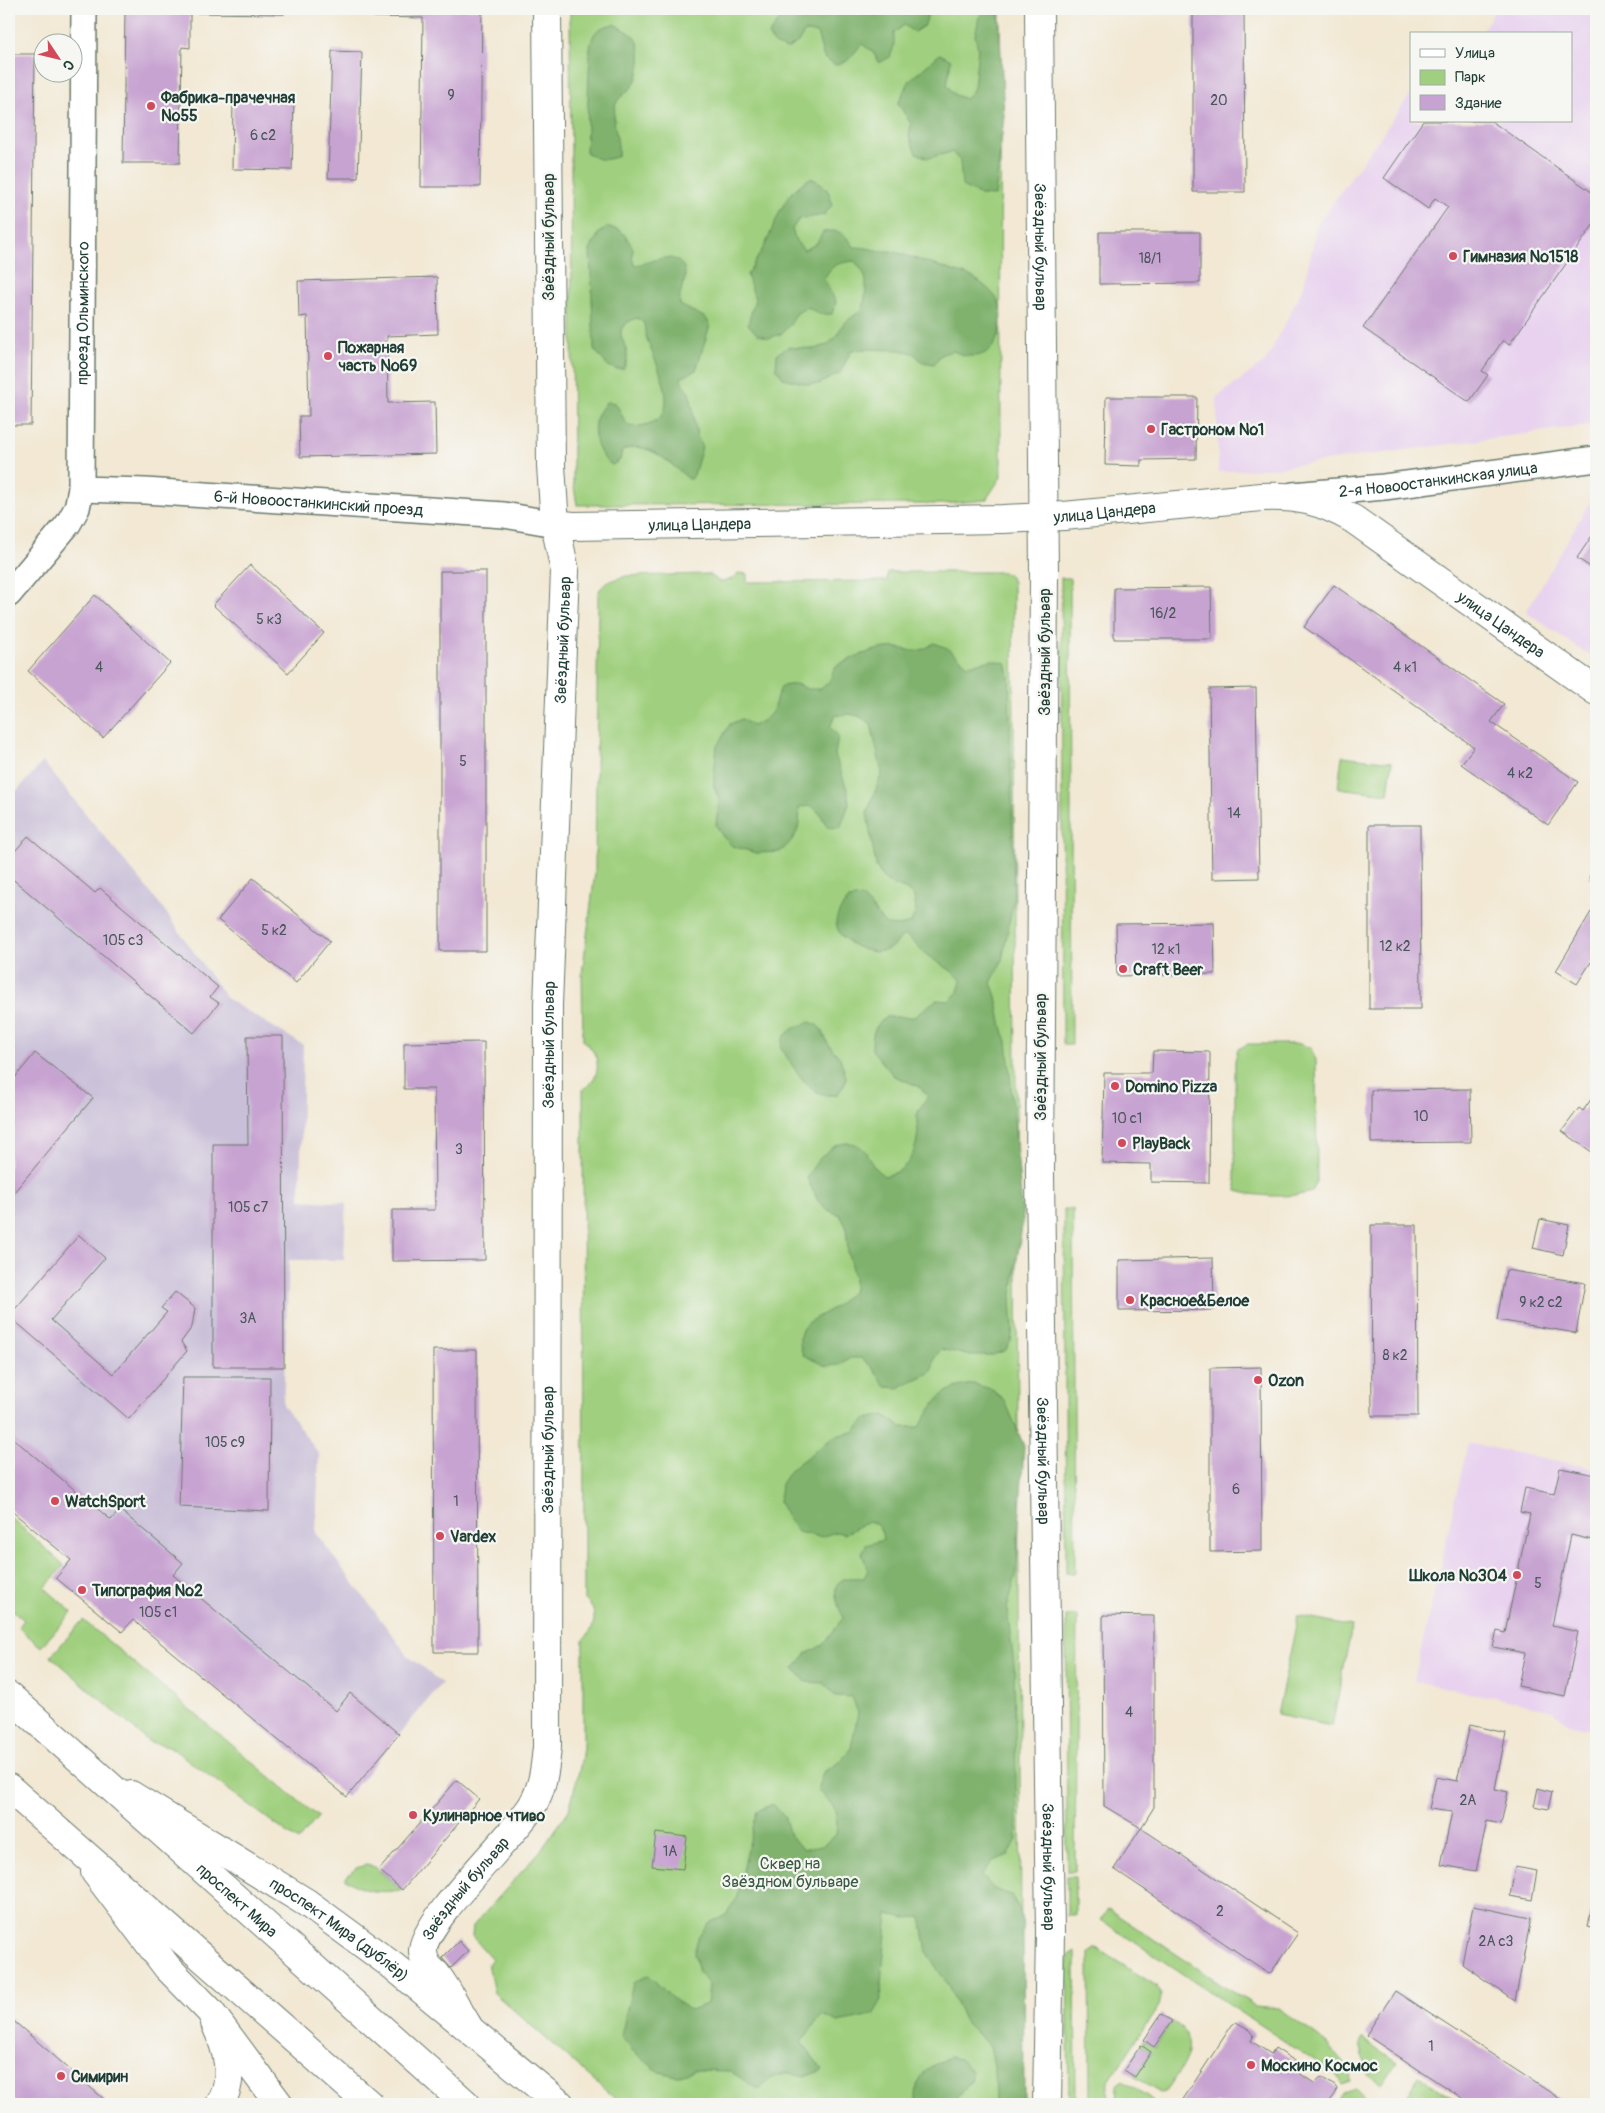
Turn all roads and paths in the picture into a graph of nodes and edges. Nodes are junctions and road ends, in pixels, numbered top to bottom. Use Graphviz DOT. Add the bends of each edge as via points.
graph roads {
  1 [pos="84,9"];
  2 [pos="547,9"];
  3 [pos="1039,9"];
  4 [pos="1596,459"];
  5 [pos="81,489"];
  6 [pos="1281,496"];
  7 [pos="1044,517"];
  8 [pos="555,524"];
  9 [pos="9,594"];
  10 [pos="1596,691"];
  11 [pos="9,1696"];
  12 [pos="102,1778"];
  13 [pos="9,1788"];
  14 [pos="74,1845"];
  15 [pos="209,2010"];
  16 [pos="469,2028"];
  17 [pos="220,2104"];
  18 [pos="279,2104"];
  19 [pos="369,2104"];
  20 [pos="466,2104"];
  21 [pos="560,2104"];
  22 [pos="1047,2104"];
  1 -- 5 [label="street, проезд Ольминского"];
  2 -- 8 [label="street, Звёздный бульвар" via="550,440"];
  3 -- 7 [label="street, Звёздный бульвар"];
  4 -- 6 [label="street, 2-я Новоостанкинская улица" via="1384,487"];
  5 -- 8 [label="street, 6-й Новоостанкинский проезд" via="504,515"];
  5 -- 9 [label="street, проезд Ольминского" via="77,508 68,524"];
  6 -- 7 [label="street, улица Цандера"];
  6 -- 10 [label="street, улица Цандера" via="1330,506 1352,519"];
  7 -- 8 [label="street, улица Цандера"];
  7 -- 22 [label="street, Звёздный бульвар" via="1040,1174 1050,1933"];
  8 -- 16 [label="street, Звёздный бульвар" via="565,571 548,1005 548,1748 540,1791 532,1805 514,1832 435,1921 424,1941 422,1951 428,1966"];
  11 -- 12 [label="street, проспект Мира"];
  12 -- 16 [label="street, проспект Мира (дублёр)" via="307,1903 393,1966"];
  12 -- 20 [label="street, проспект Мира"];
  13 -- 14 [label="street"];
  14 -- 15 [label="street" via="168,1967"];
  14 -- 19 [label="street"];
  15 -- 17 [label="street" via="228,2060 229,2080"];
  15 -- 18 [label="street"];
  16 -- 21 [label="street, проспект Мира (дублёр)"];
}
